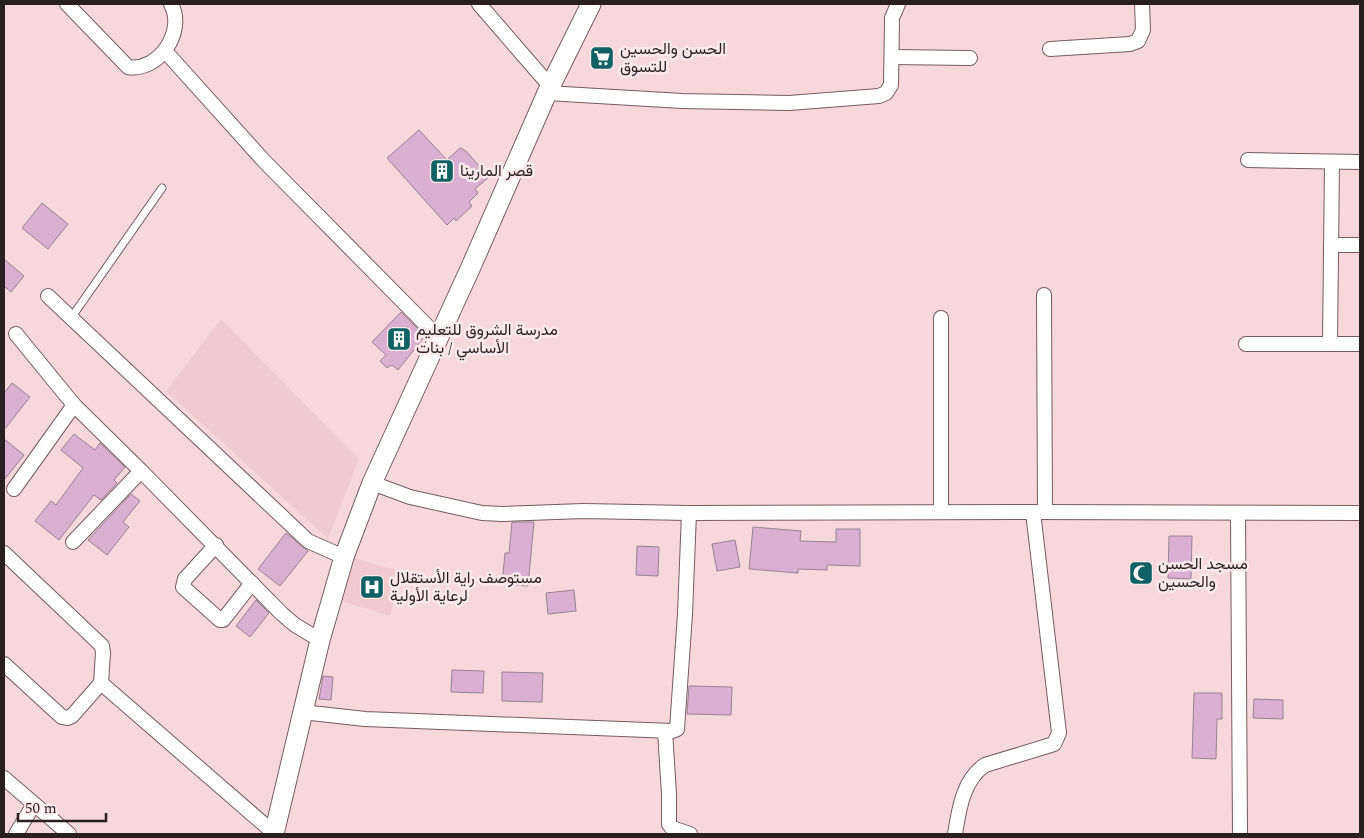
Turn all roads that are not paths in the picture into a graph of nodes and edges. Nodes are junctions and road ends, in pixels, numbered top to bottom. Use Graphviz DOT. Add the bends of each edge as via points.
graph roads {
  1 [pos="68,4"];
  2 [pos="171,4"];
  3 [pos="479,4"];
  4 [pos="590,4"];
  5 [pos="898,4"];
  6 [pos="1142,4"];
  7 [pos="1050,49"];
  8 [pos="165,51"];
  9 [pos="892,57"];
  10 [pos="970,58"];
  11 [pos="548,89"];
  12 [pos="1248,160"];
  13 [pos="1332,162"];
  14 [pos="1360,162"];
  15 [pos="162,188"];
  16 [pos="1331,245"];
  17 [pos="1360,245"];
  18 [pos="1044,295"];
  19 [pos="48,296"];
  20 [pos="71,318"];
  21 [pos="941,318"];
  22 [pos="16,334"];
  23 [pos="439,338"];
  24 [pos="1246,344"];
  25 [pos="1330,344"];
  26 [pos="1360,344"];
  27 [pos="74,405"];
  28 [pos="141,471"];
  29 [pos="372,483"];
  30 [pos="14,489"];
  31 [pos="941,512"];
  32 [pos="1039,512"];
  33 [pos="1238,513"];
  34 [pos="1360,513"];
  35 [pos="689,514"];
  36 [pos="73,542"];
  37 [pos="216,546"];
  38 [pos="4,554"];
  39 [pos="344,556"];
  40 [pos="252,583"];
  41 [pos="320,640"];
  42 [pos="4,664"];
  43 [pos="100,683"];
  44 [pos="302,712"];
  45 [pos="665,731"];
  46 [pos="4,778"];
  47 [pos="34,804"];
  48 [pos="16,834"];
  49 [pos="70,834"];
  50 [pos="274,834"];
  51 [pos="690,834"];
  52 [pos="955,834"];
  53 [pos="1240,834"];
  1 -- 8 [label="street" via="128,67 138,69 150,64"];
  2 -- 8 [label="street" via="175,25"];
  3 -- 11 [label="street"];
  4 -- 11 [label="main road"];
  5 -- 9 [label="street" via="892,18"];
  6 -- 7 [label="street" via="1143,30 1138,41"];
  8 -- 23 [label="street" via="264,161"];
  9 -- 10 [label="street"];
  9 -- 11 [label="street" via="891,85 886,93 879,96 789,103 682,102"];
  11 -- 23 [label="main road"];
  12 -- 13 [label="street"];
  13 -- 14 [label="street"];
  13 -- 16 [label="street"];
  15 -- 20 [label="lane"];
  16 -- 17 [label="street"];
  16 -- 25 [label="street"];
  18 -- 32 [label="street"];
  19 -- 20 [label="street"];
  20 -- 39 [label="street" via="302,536"];
  21 -- 31 [label="street"];
  22 -- 27 [label="street"];
  23 -- 29 [label="main road"];
  24 -- 25 [label="street"];
  25 -- 26 [label="street"];
  27 -- 28 [label="street"];
  27 -- 30 [label="street"];
  28 -- 36 [label="street"];
  28 -- 37 [label="street"];
  29 -- 35 [label="street" via="410,497 482,513"];
  29 -- 39 [label="main road"];
  31 -- 32 [label="street"];
  31 -- 35 [label="street"];
  32 -- 33 [label="street"];
  32 -- 52 [label="street" via="1059,733 1054,744 978,770 964,792"];
  33 -- 34 [label="street"];
  33 -- 53 [label="street"];
  35 -- 45 [label="street" via="678,725 677,729"];
  37 -- 40 [label="street"];
  37 -- 40 [label="street" via="184,579 183,587 223,620"];
  38 -- 43 [label="street" via="102,646"];
  39 -- 41 [label="main road"];
  40 -- 41 [label="street" via="295,625"];
  41 -- 44 [label="main road"];
  42 -- 43 [label="street" via="67,718"];
  43 -- 50 [label="street"];
  44 -- 45 [label="street" via="365,719"];
  44 -- 50 [label="main road"];
  45 -- 51 [label="street" via="669,824"];
  46 -- 47 [label="street"];
  47 -- 48 [label="street"];
  47 -- 49 [label="street"];
}
